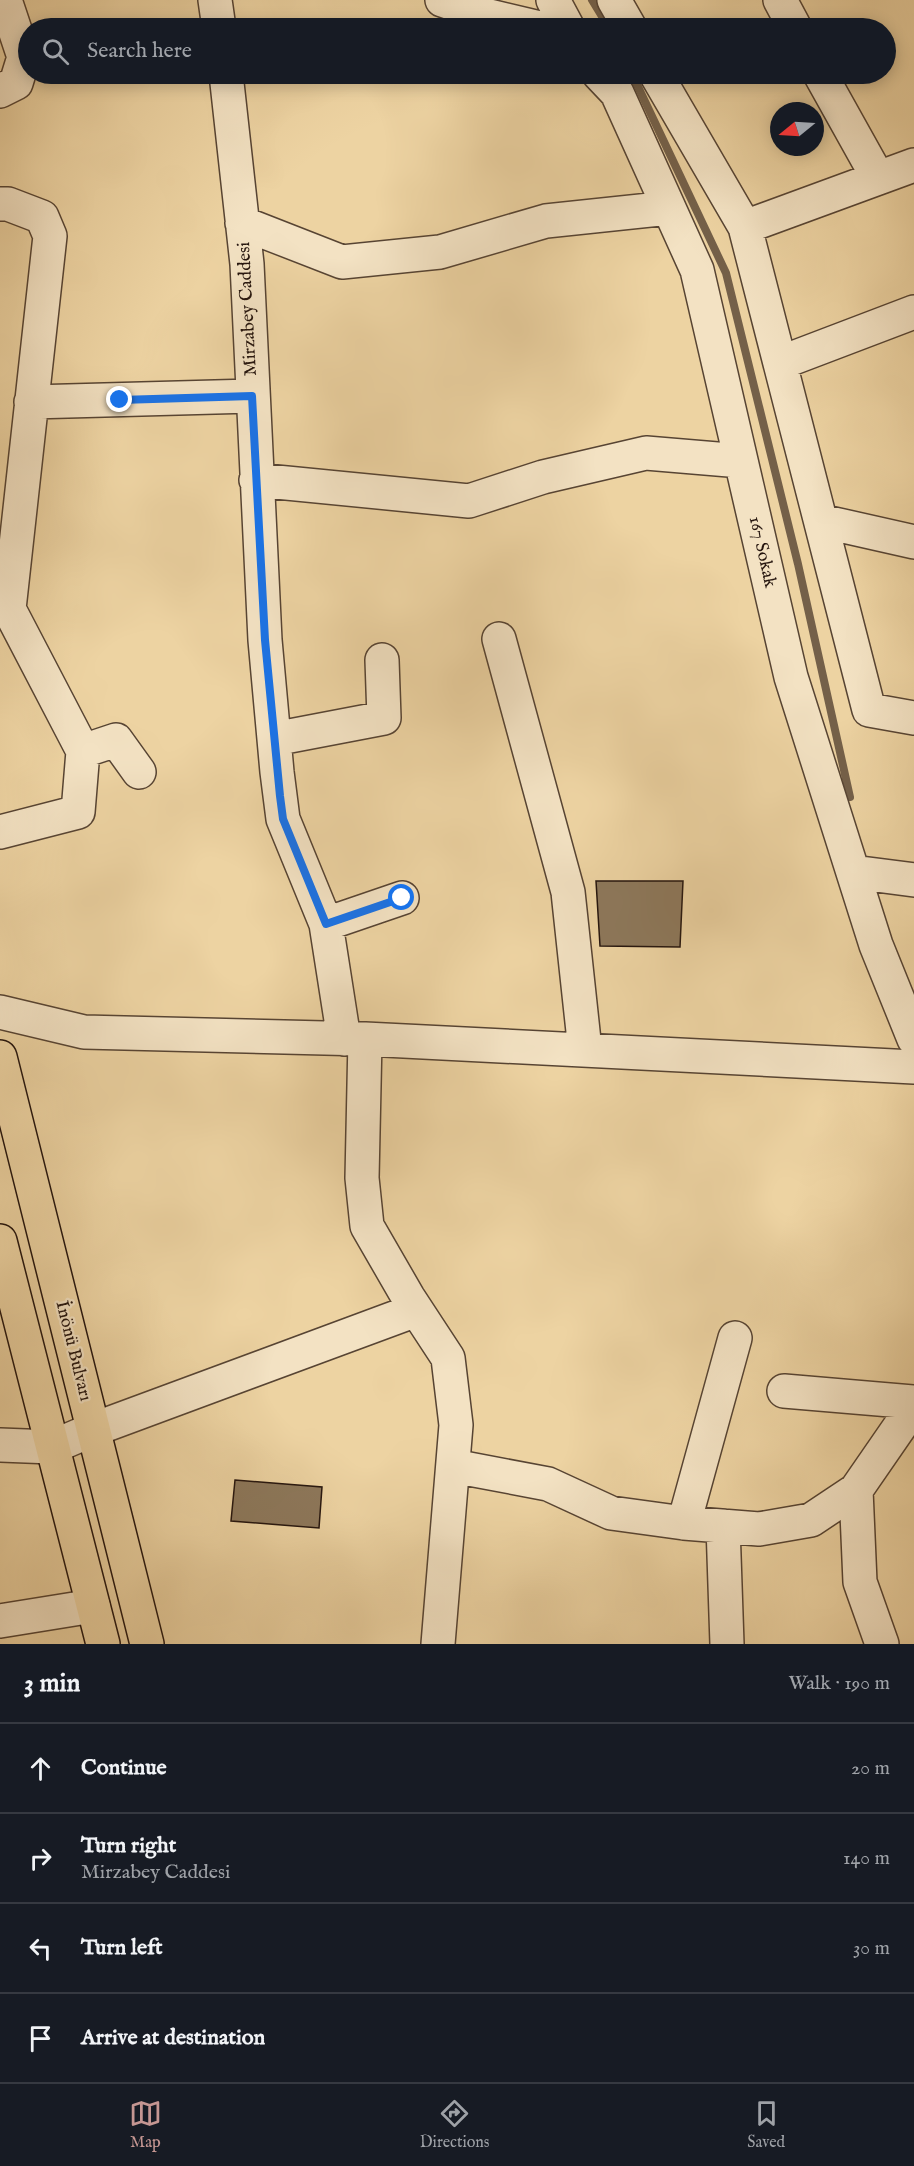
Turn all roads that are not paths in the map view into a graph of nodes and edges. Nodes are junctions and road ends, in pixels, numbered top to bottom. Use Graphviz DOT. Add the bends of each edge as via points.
graph roads {
  1 [pos="5,0"];
  2 [pos="215,0"];
  3 [pos="442,0"];
  4 [pos="553,0"];
  5 [pos="614,0"];
  6 [pos="780,0"];
  7 [pos="218,18"];
  8 [pos="498,18"];
  9 [pos="563,18"];
  10 [pos="624,18"];
  11 [pos="790,18"];
  12 [pos="18,39"];
  13 [pos="18,76"];
  14 [pos="227,84"];
  15 [pos="608,84"];
  16 [pos="662,84"];
  17 [pos="826,84"];
  18 [pos="0,91"];
  19 [pos="914,165"];
  20 [pos="878,178"];
  21 [pos="0,204"];
  22 [pos="669,208"];
  23 [pos="242,223"];
  24 [pos="745,227"];
  25 [pos="914,312"];
  26 [pos="780,363"];
  27 [pos="252,396"];
  28 [pos="31,402"];
  29 [pos="741,461"];
  30 [pos="256,480"];
  31 [pos="10,502"];
  32 [pos="821,521"];
  33 [pos="914,542"];
  34 [pos="499,639"];
  35 [pos="381,660"];
  36 [pos="914,718"];
  37 [pos="274,739"];
  38 [pos="83,750"];
  39 [pos="139,772"];
  40 [pos="0,832"];
  41 [pos="853,872"];
  42 [pos="914,880"];
  43 [pos="402,898"];
  44 [pos="326,924"];
  45 [pos="0,1012"];
  46 [pos="355,1039"];
  47 [pos="914,1039"];
  48 [pos="585,1050"];
  49 [pos="0,1058"];
  50 [pos="914,1066"];
  51 [pos="0,1241"];
  52 [pos="416,1310"];
  53 [pos="735,1338"];
  54 [pos="784,1391"];
  55 [pos="914,1404"];
  56 [pos="92,1430"];
  57 [pos="0,1445"];
  58 [pos="52,1447"];
  59 [pos="453,1466"];
  60 [pos="856,1490"];
  61 [pos="684,1523"];
  62 [pos="723,1526"];
  63 [pos="93,1606"];
  64 [pos="0,1621"];
  65 [pos="103,1644"];
  66 [pos="147,1644"];
  67 [pos="438,1644"];
  68 [pos="727,1644"];
  69 [pos="882,1644"];
  1 -- 12 [label="street"];
  2 -- 7 [label="street"];
  3 -- 8 [label="street"];
  4 -- 9 [label="street"];
  5 -- 10 [label="street"];
  6 -- 11 [label="street"];
  13 -- 18 [label="street" via="16,83"];
  14 -- 23 [label="street, Mirzabey Caddesi"];
  15 -- 22 [label="street, 167 Sokak" via="617,93"];
  16 -- 24 [label="street"];
  17 -- 20 [label="street"];
  19 -- 20 [label="street"];
  20 -- 24 [label="street"];
  21 -- 28 [label="street" via="42,217 50,236"];
  22 -- 23 [label="street" via="546,221 440,252 342,262"];
  22 -- 29 [label="street, 167 Sokak" via="697,270"];
  23 -- 27 [label="street, Mirzabey Caddesi"];
  24 -- 26 [label="street"];
  25 -- 26 [label="street"];
  26 -- 32 [label="street"];
  27 -- 28 [label="street"];
  27 -- 30 [label="street, Mirzabey Caddesi"];
  28 -- 31 [label="street"];
  29 -- 30 [label="street" via="646,453 543,477 469,501"];
  29 -- 41 [label="street, 167 Sokak" via="791,678"];
  30 -- 37 [label="street, Mirzabey Caddesi"];
  31 -- 38 [label="street" via="9,609"];
  32 -- 33 [label="street"];
  32 -- 36 [label="street" via="869,710"];
  34 -- 48 [label="street" via="568,892"];
  35 -- 37 [label="street" via="384,718"];
  37 -- 44 [label="street, Mirzabey Caddesi" via="283,819"];
  38 -- 39 [label="street" via="116,740"];
  38 -- 40 [label="street" via="78,812"];
  41 -- 42 [label="street"];
  41 -- 47 [label="street, 167 Sokak" via="876,945"];
  43 -- 44 [label="street"];
  44 -- 46 [label="street, Mirzabey Caddesi"];
  45 -- 46 [label="street" via="84,1032"];
  46 -- 48 [label="street"];
  46 -- 52 [label="street, Mirzabey Caddesi" via="367,1226"];
  48 -- 50 [label="street"];
  49 -- 56 [label="main road, İnönü Bulvarı"];
  51 -- 58 [label="main road"];
  52 -- 56 [label="street"];
  52 -- 59 [label="street, Mirzabey Caddesi" via="448,1358 456,1425"];
  53 -- 61 [label="street"];
  54 -- 55 [label="street"];
  55 -- 60 [label="street"];
  56 -- 58 [label="street"];
  56 -- 66 [label="main road, İnönü Bulvarı"];
  57 -- 58 [label="street"];
  58 -- 63 [label="main road"];
  59 -- 61 [label="street" via="548,1484 611,1513"];
  59 -- 67 [label="street, Mirzabey Caddesi"];
  60 -- 62 [label="street" via="810,1520 759,1530"];
  60 -- 69 [label="street" via="860,1582"];
  61 -- 62 [label="street"];
  62 -- 68 [label="street"];
  63 -- 64 [label="street"];
  63 -- 65 [label="main road"];
}
